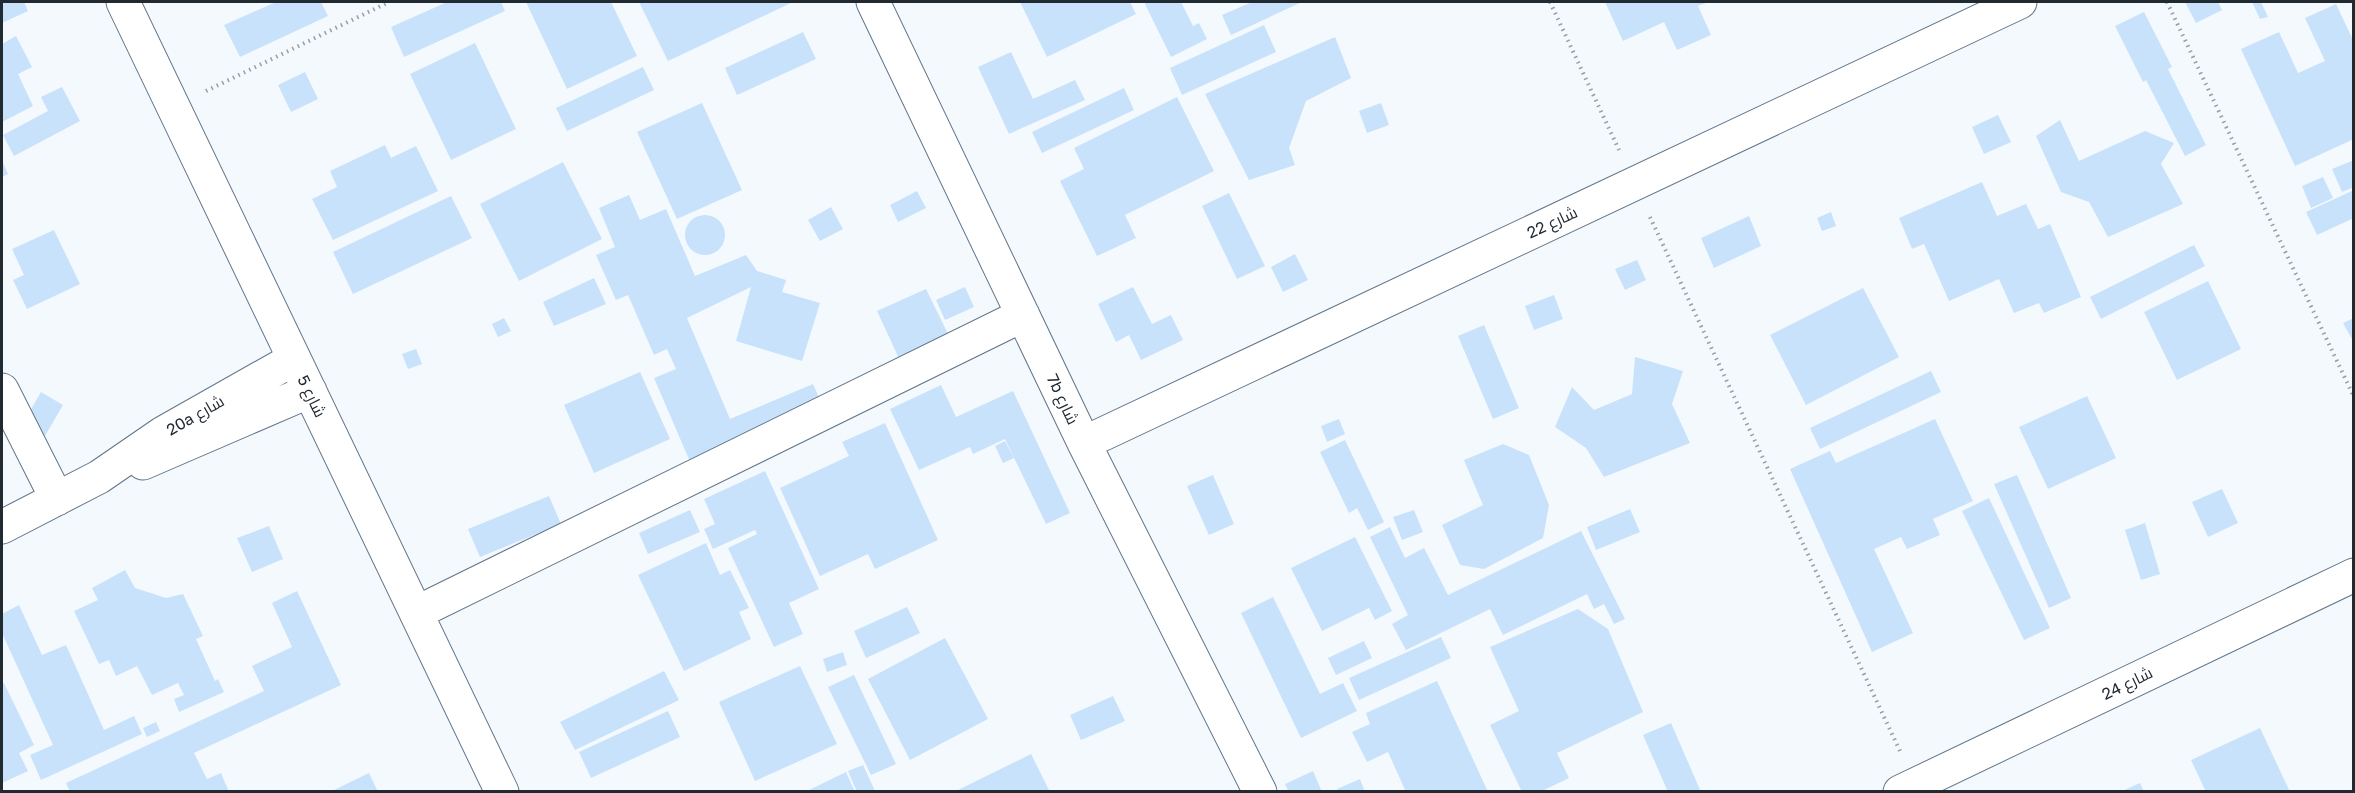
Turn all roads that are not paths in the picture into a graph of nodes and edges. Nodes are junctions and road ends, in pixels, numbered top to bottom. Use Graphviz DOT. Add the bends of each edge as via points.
graph roads {
  1 [pos="123,2"];
  2 [pos="873,2"];
  3 [pos="2020,2"];
  4 [pos="1023,315"];
  5 [pos="294,359"];
  6 [pos="2,390"];
  7 [pos="310,391"];
  8 [pos="1084,443"];
  9 [pos="99,477"];
  10 [pos="57,499"];
  11 [pos="2,527"];
  12 [pos="2354,575"];
  13 [pos="416,613"];
  14 [pos="1908,788"];
  15 [pos="502,792"];
  16 [pos="1260,792"];
  1 -- 5 [label="street, شارع 5"];
  2 -- 4 [label="street, 7b شارع"];
  3 -- 8 [label="street, شارع 22"];
  4 -- 8 [label="street, 7b شارع"];
  4 -- 13 [label="street"];
  5 -- 7 [label="street, شارع 5"];
  5 -- 9 [label="street, 20a شارع" via="163,433"];
  6 -- 10 [label="street"];
  7 -- 9 [label="street, 20a شارع" via="172,452"];
  7 -- 13 [label="street, شارع 5"];
  8 -- 16 [label="street, 7b شارع"];
  9 -- 10 [label="street, 20a شارع"];
  10 -- 11 [label="street, 20a شارع"];
  12 -- 14 [label="street, شارع 24"];
  13 -- 15 [label="street, شارع 5"];
}
